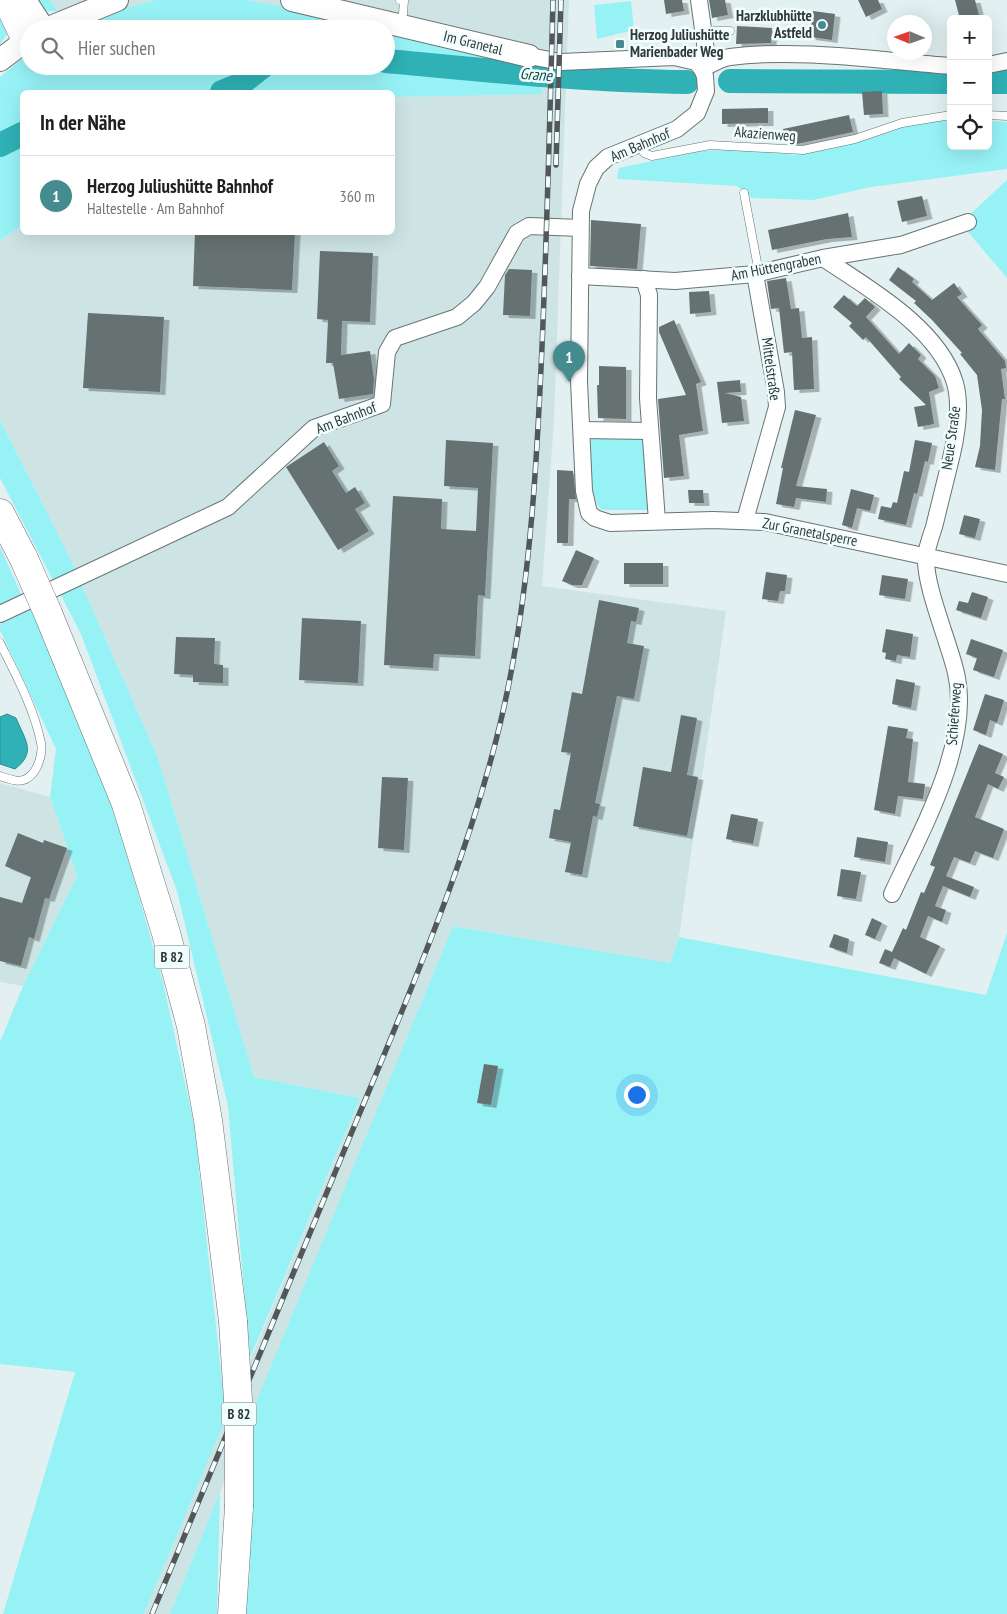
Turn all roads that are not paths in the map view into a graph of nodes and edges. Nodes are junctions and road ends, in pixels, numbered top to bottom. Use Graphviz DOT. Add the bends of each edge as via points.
graph roads {
  1 [pos="7,0"];
  2 [pos="23,0"];
  3 [pos="117,0"];
  4 [pos="297,0"];
  5 [pos="400,0"];
  6 [pos="699,0"];
  7 [pos="24,20"];
  8 [pos="31,20"];
  9 [pos="66,20"];
  10 [pos="381,20"];
  11 [pos="395,23"];
  12 [pos="402,25"];
  13 [pos="704,31"];
  14 [pos="730,31"];
  15 [pos="20,46"];
  16 [pos="529,56"];
  17 [pos="0,60"];
  18 [pos="1007,61"];
  19 [pos="992,63"];
  20 [pos="947,66"];
  21 [pos="702,69"];
  22 [pos="992,115"];
  23 [pos="1007,116"];
  24 [pos="947,117"];
  25 [pos="641,143"];
  26 [pos="744,193"];
  27 [pos="968,222"];
  28 [pos="580,228"];
  29 [pos="824,258"];
  30 [pos="757,273"];
  31 [pos="580,276"];
  32 [pos="644,279"];
  33 [pos="582,430"];
  34 [pos="649,430"];
  35 [pos="0,513"];
  36 [pos="745,520"];
  37 [pos="657,521"];
  38 [pos="610,523"];
  39 [pos="926,556"];
  40 [pos="1007,574"];
  41 [pos="0,614"];
  42 [pos="0,644"];
  43 [pos="0,776"];
  44 [pos="892,894"];
  45 [pos="232,1614"];
  1 -- 7 [label="highway"];
  2 -- 8 [label="main road"];
  3 -- 9 [label="street"];
  4 -- 10 [label="street, Im Granetal"];
  5 -- 12 [label="lane" via="404,1"];
  6 -- 13 [label="street, Am Bahnhof"];
  11 -- 12 [label="street, Im Granetal"];
  12 -- 16 [label="street, Im Granetal"];
  13 -- 14 [label="lane"];
  13 -- 21 [label="street, Am Bahnhof" via="706,52"];
  15 -- 17 [label="street"];
  16 -- 21 [label="street, Im Granetal" via="547,61 674,57 688,59"];
  18 -- 19 [label="street"];
  20 -- 21 [label="street" via="777,55 728,57"];
  21 -- 25 [label="street, Am Bahnhof" via="706,91 697,113 677,129"];
  22 -- 23 [label="lane"];
  24 -- 25 [label="lane, Akazienweg" via="902,123 855,139 803,150 710,145 652,156 644,153"];
  25 -- 28 [label="street, Am Bahnhof" via="608,157 596,168 588,184"];
  26 -- 30 [label="lane"];
  27 -- 29 [label="street, Am Hüttengraben" via="901,245"];
  28 -- 31 [label="street, Am Bahnhof"];
  28 -- 41 [label="street, Am Bahnhof" via="529,226 517,233 474,303 456,316 395,338 387,352 382,404 314,428 228,507"];
  29 -- 30 [label="street, Am Hüttengraben"];
  29 -- 39 [label="street, Neue Straße" via="916,326 945,358 956,384 958,414 952,451"];
  30 -- 32 [label="street, Am Hüttengraben" via="699,281"];
  30 -- 36 [label="street, Mittelstraße" via="777,407"];
  31 -- 32 [label="street, Am Hüttengraben"];
  31 -- 33 [label="street, Am Bahnhof"];
  32 -- 34 [label="street" via="649,295"];
  33 -- 34 [label="street"];
  33 -- 38 [label="street, Am Bahnhof" via="584,491 589,513"];
  34 -- 37 [label="street"];
  35 -- 45 [label="highway, B 82, bridge" via="24,559 126,804 191,1026 208,1120 233,1321 239,1416 239,1507"];
  36 -- 37 [label="street, Zur Granetalsperre"];
  36 -- 39 [label="street, Zur Granetalsperre"];
  37 -- 38 [label="street, Zur Granetalsperre"];
  39 -- 40 [label="street, Zur Granetalsperre"];
  39 -- 44 [label="street, Schieferweg" via="929,578 956,674 959,692 956,728 938,796"];
  42 -- 43 [label="lane" via="23,691 42,744 39,763 26,780 13,781"];
}
